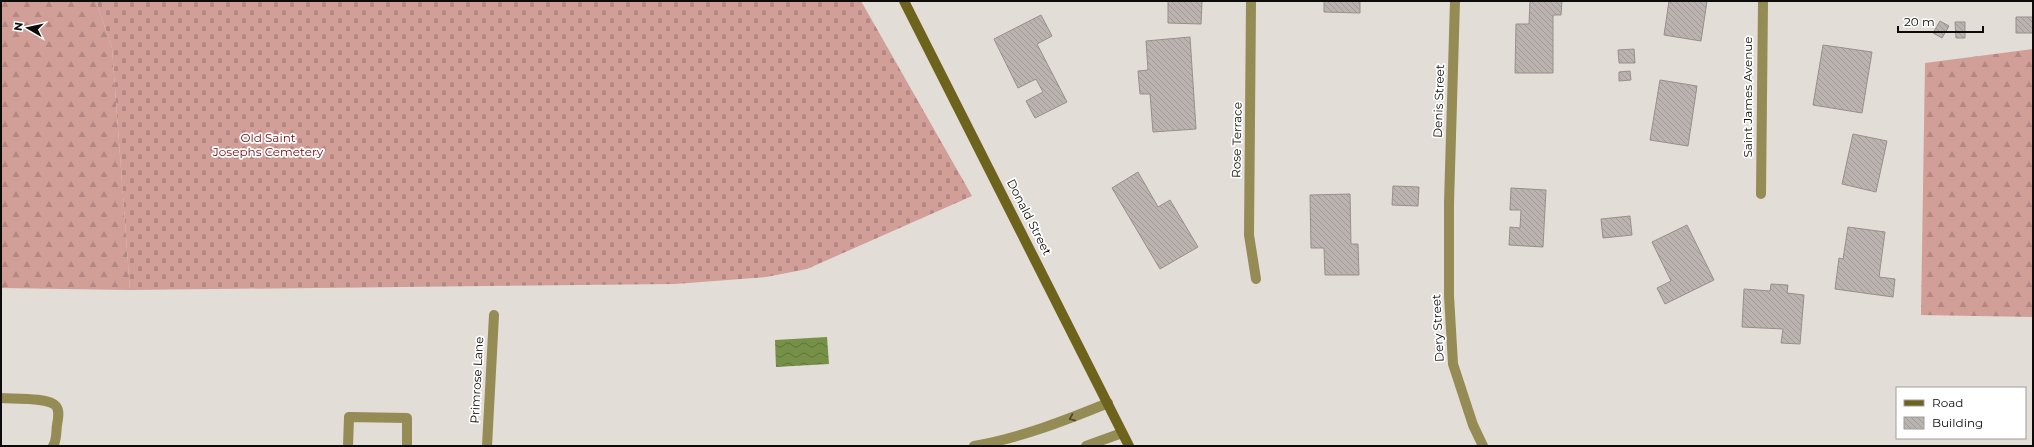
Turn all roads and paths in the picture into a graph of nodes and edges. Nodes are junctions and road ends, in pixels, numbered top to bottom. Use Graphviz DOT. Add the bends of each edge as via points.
graph roads {
  1 [pos="904,1"];
  2 [pos="1251,1"];
  3 [pos="1455,1"];
  4 [pos="1763,1"];
  5 [pos="1761,194"];
  6 [pos="1450,203"];
  7 [pos="1256,279"];
  8 [pos="494,315"];
  9 [pos="1,398"];
  10 [pos="1108,403"];
  11 [pos="1122,433"];
  12 [pos="53,446"];
  13 [pos="348,446"];
  14 [pos="407,446"];
  15 [pos="487,446"];
  16 [pos="974,446"];
  17 [pos="1086,446"];
  18 [pos="1128,446"];
  19 [pos="1483,446"];
  1 -- 10 [label="street, Donald Street"];
  2 -- 7 [label="street, Rose Terrace" via="1249,236"];
  3 -- 6 [label="street, Denis Street"];
  4 -- 5 [label="street, Saint James Avenue"];
  6 -- 19 [label="street, Dery Street" via="1449,296 1453,364 1473,425"];
  8 -- 15 [label="street, Primrose Lane"];
  9 -- 12 [label="street" via="46,401 54,404 58,414 56,440"];
  10 -- 11 [label="street, Donald Street"];
  10 -- 16 [label="street, one-way" via="1065,421"];
  11 -- 17 [label="street"];
  11 -- 18 [label="street, Donald Street"];
  13 -- 14 [label="street" via="349,417 407,418"];
}
